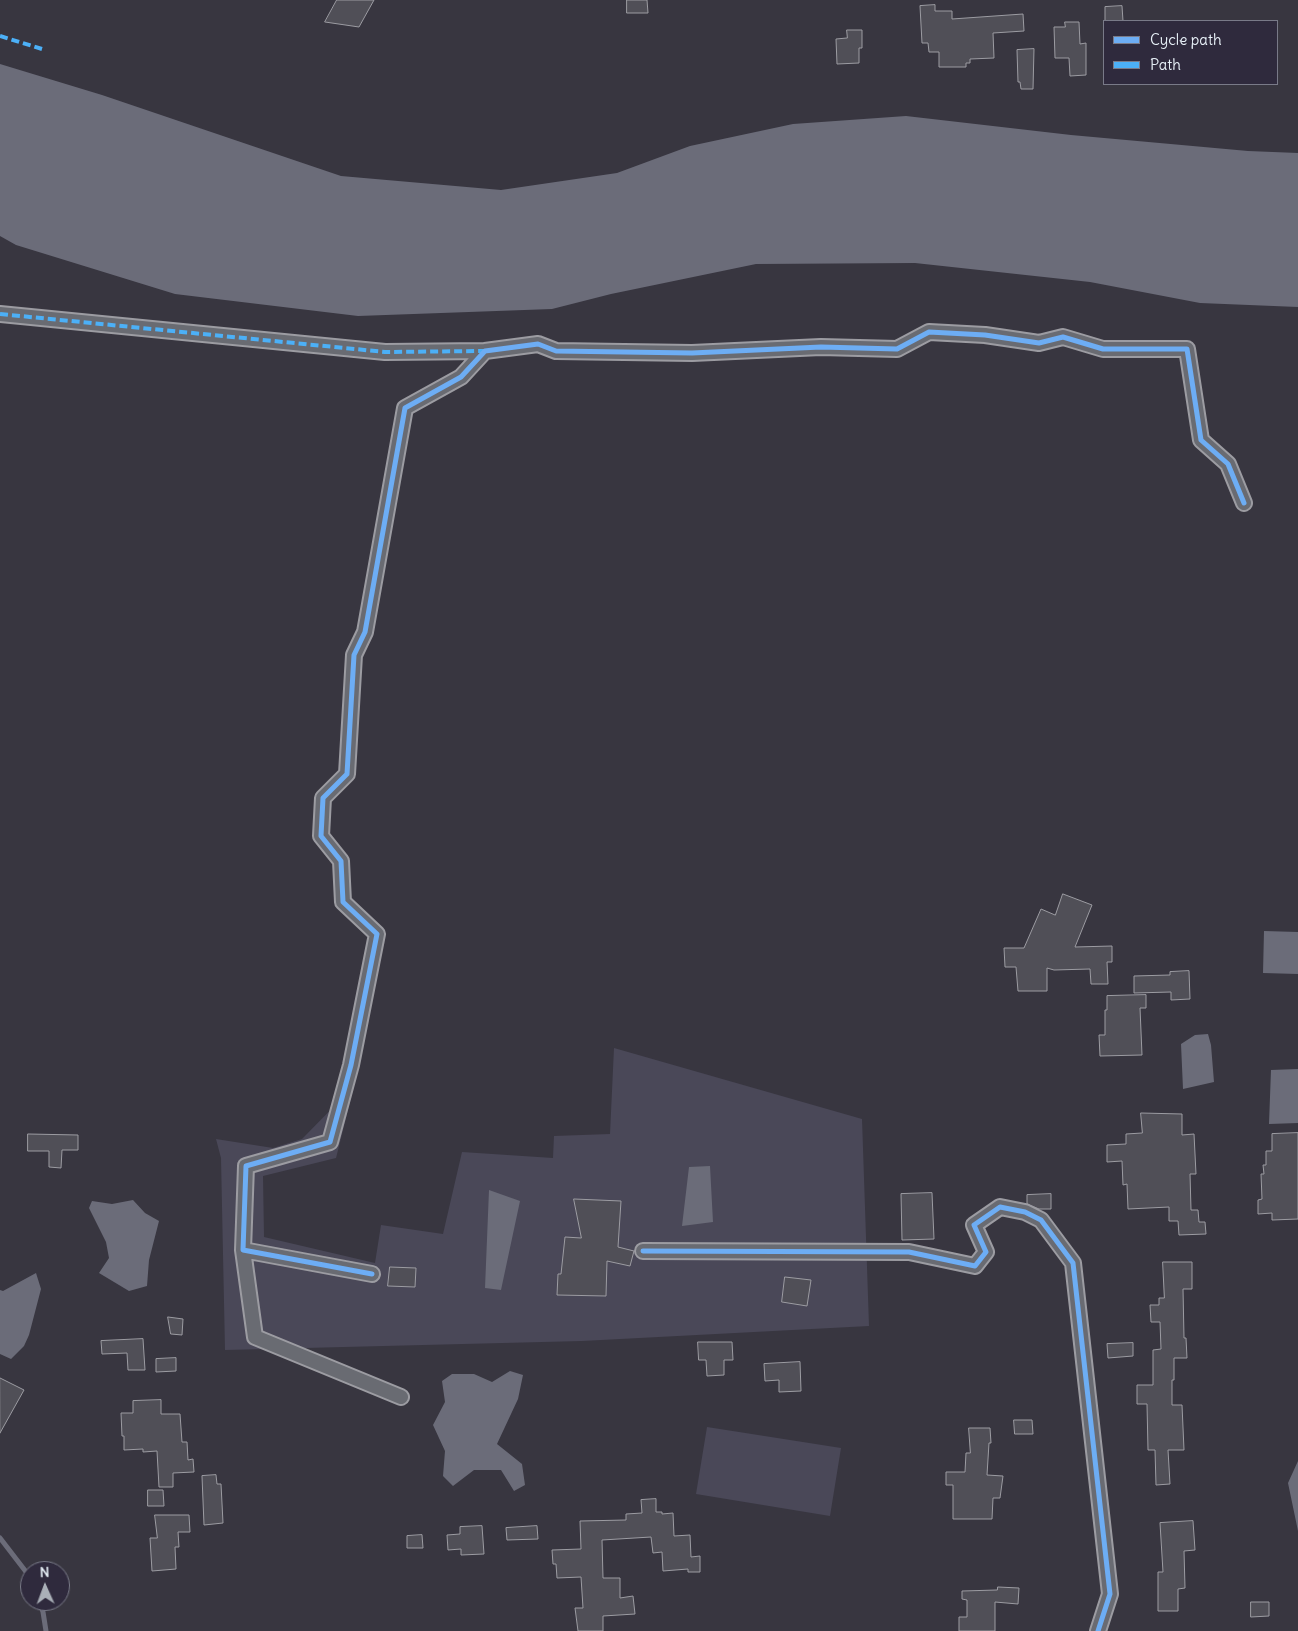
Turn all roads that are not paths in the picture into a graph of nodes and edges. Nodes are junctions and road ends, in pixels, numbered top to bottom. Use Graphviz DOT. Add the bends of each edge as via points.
graph roads {
  1 [pos="0,314"];
  2 [pos="485,350"];
  3 [pos="1244,503"];
  4 [pos="243,1250"];
  5 [pos="643,1252"];
  6 [pos="372,1274"];
  7 [pos="401,1397"];
  8 [pos="1098,1631"];
  1 -- 2 [label="street" via="385,352"];
  2 -- 3 [label="street" via="538,344 556,351 692,354 820,347 897,349 929,332 986,335 1040,343 1063,337 1103,349 1187,349 1201,440 1228,464"];
  2 -- 4 [label="street" via="461,377 404,408 365,632 354,655 347,774 323,798 321,836 341,861 343,902 377,934 351,1065 330,1142 246,1166"];
  4 -- 6 [label="street"];
  4 -- 7 [label="street" via="255,1337"];
  5 -- 8 [label="street" via="909,1252 975,1266 986,1252 974,1224 1000,1207 1025,1212 1041,1220 1073,1264 1110,1594"];
}
